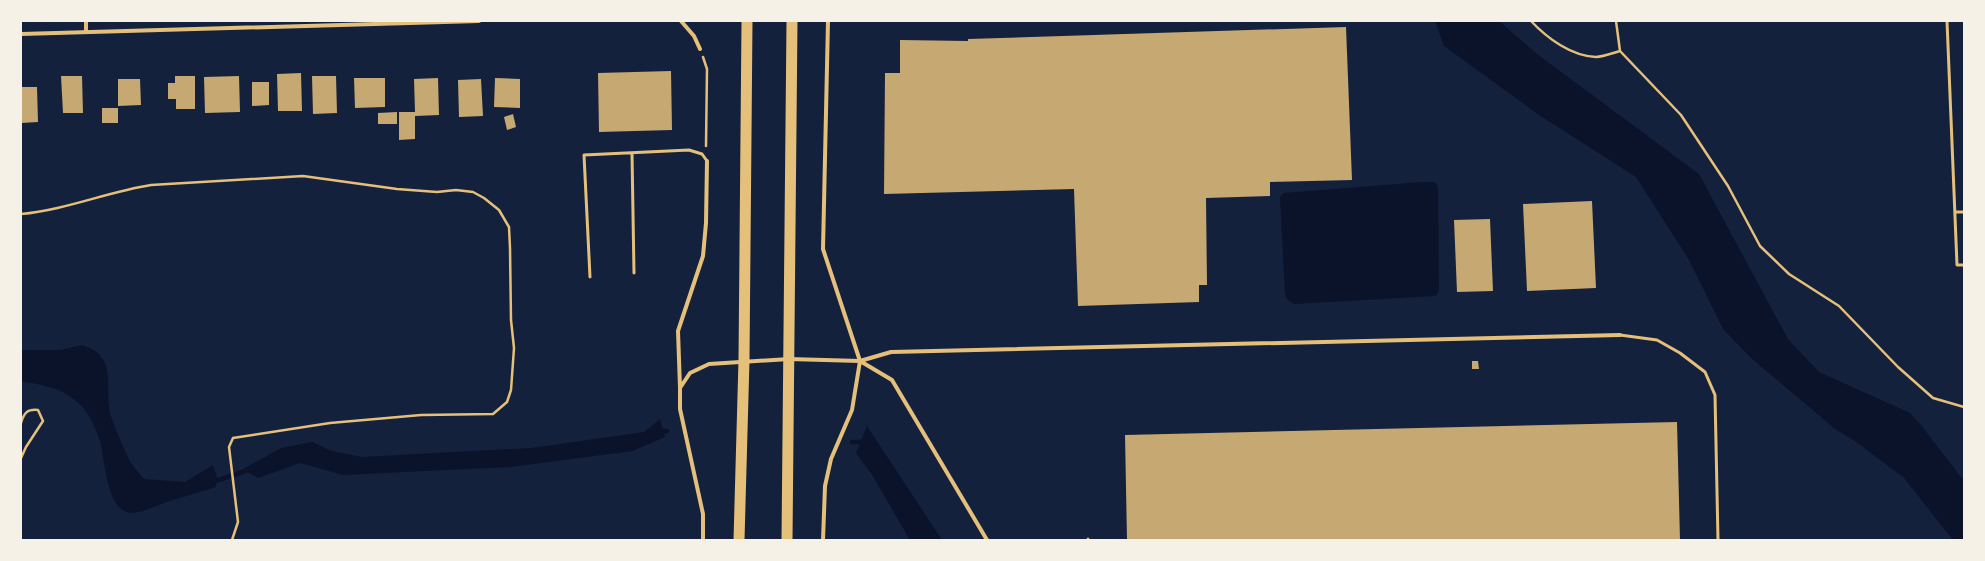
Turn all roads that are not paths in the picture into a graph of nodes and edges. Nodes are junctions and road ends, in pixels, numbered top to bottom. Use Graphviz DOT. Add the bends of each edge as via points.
graph roads {
  1 [pos="86,21"];
  2 [pos="479,21"];
  3 [pos="681,21"];
  4 [pos="747,21"];
  5 [pos="792,21"];
  6 [pos="828,21"];
  7 [pos="1947,21"];
  8 [pos="86,32"];
  9 [pos="21,34"];
  10 [pos="700,49"];
  11 [pos="632,153"];
  12 [pos="708,161"];
  13 [pos="1955,212"];
  14 [pos="1964,212"];
  15 [pos="1964,265"];
  16 [pos="634,273"];
  17 [pos="590,277"];
  18 [pos="1620,335"];
  19 [pos="789,359"];
  20 [pos="744,360"];
  21 [pos="860,361"];
  22 [pos="680,388"];
  23 [pos="703,540"];
  24 [pos="739,540"];
  25 [pos="787,540"];
  26 [pos="823,540"];
  27 [pos="987,540"];
  28 [pos="1718,540"];
  1 -- 8 [label="street"];
  2 -- 8 [label="street"];
  3 -- 10 [label="street" via="694,36"];
  4 -- 20 [label="highway"];
  5 -- 19 [label="highway"];
  6 -- 21 [label="street" via="823,249"];
  7 -- 13 [label="lane"];
  8 -- 9 [label="street"];
  11 -- 12 [label="lane" via="689,150 702,154"];
  11 -- 16 [label="lane"];
  11 -- 17 [label="lane" via="584,155"];
  12 -- 22 [label="street" via="703,256 678,331"];
  13 -- 14 [label="lane"];
  13 -- 15 [label="lane" via="1957,265"];
  18 -- 21 [label="street" via="891,352"];
  18 -- 28 [label="lane" via="1657,340 1685,356 1705,372 1715,394"];
  19 -- 20 [label="street"];
  19 -- 21 [label="street"];
  19 -- 25 [label="highway"];
  20 -- 22 [label="street" via="709,364 690,373"];
  20 -- 24 [label="highway"];
  21 -- 26 [label="street" via="852,410 829,466 825,486"];
  21 -- 27 [label="street" via="892,380"];
  22 -- 23 [label="street" via="680,409 703,514"];
}
